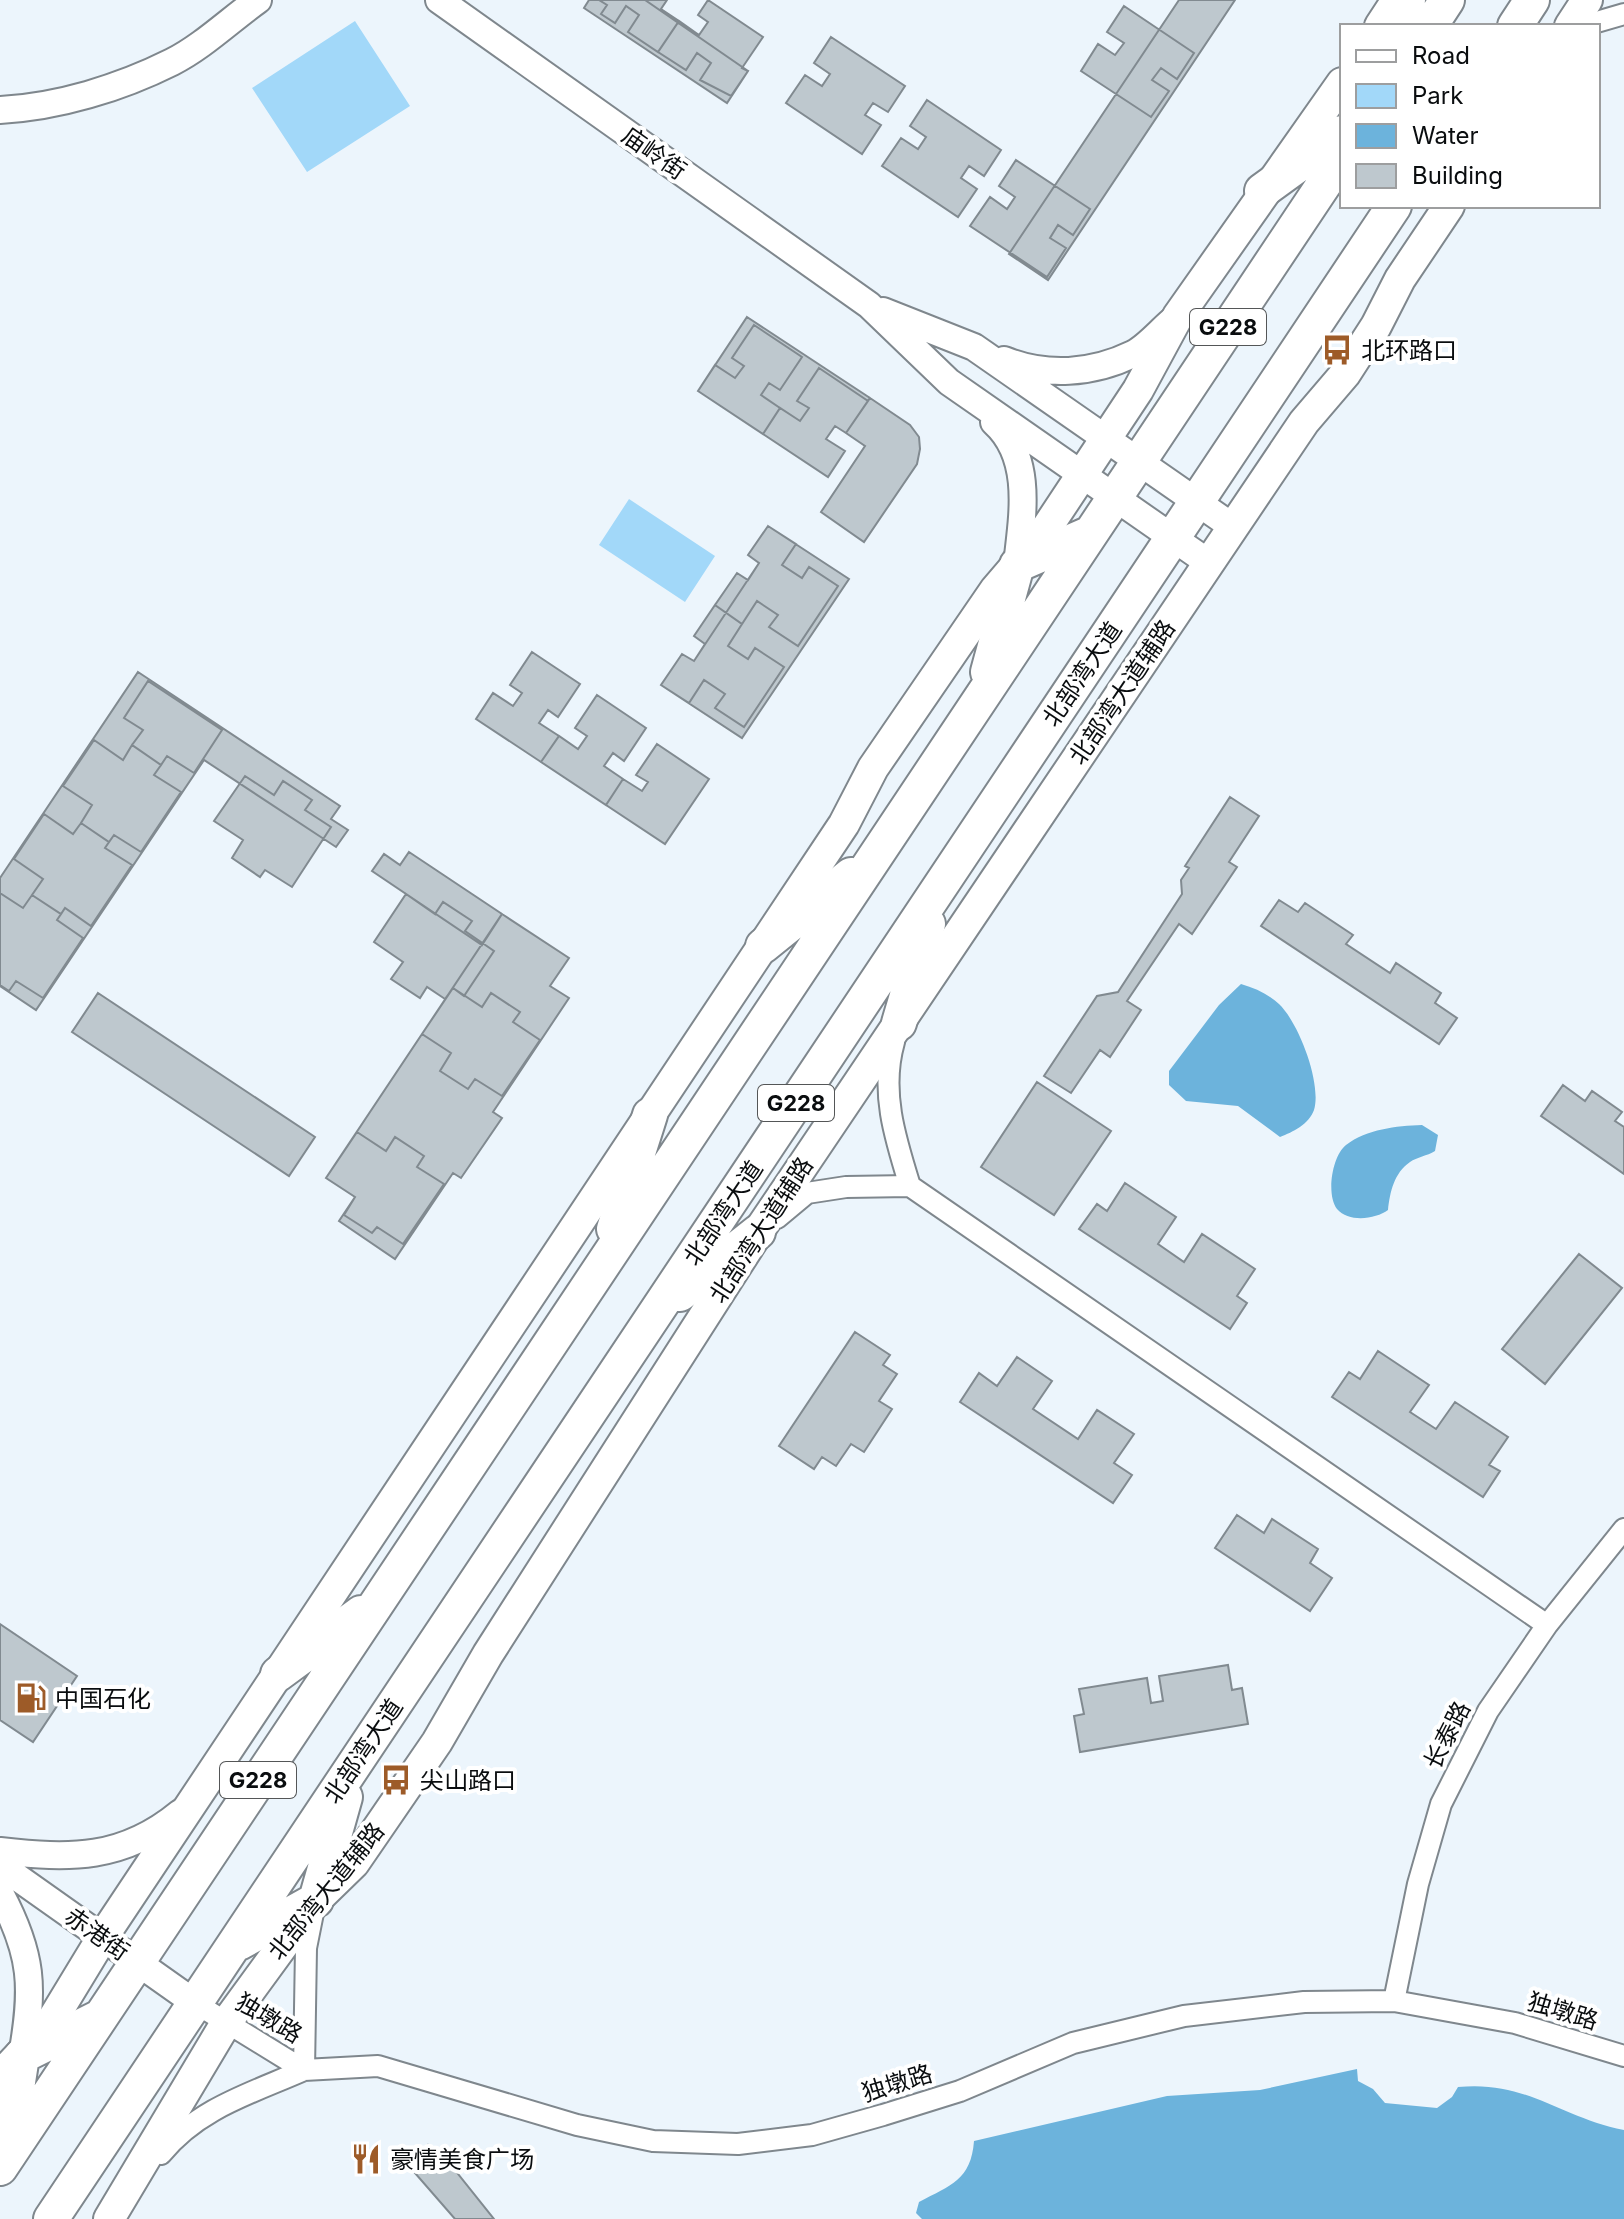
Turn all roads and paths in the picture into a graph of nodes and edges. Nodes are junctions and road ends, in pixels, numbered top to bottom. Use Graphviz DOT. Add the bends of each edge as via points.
graph roads {
  1 [pos="258,0"];
  2 [pos="439,0"];
  3 [pos="1397,0"];
  4 [pos="1408,0"];
  5 [pos="1447,0"];
  6 [pos="1532,0"];
  7 [pos="1587,0"];
  8 [pos="1624,14"];
  9 [pos="1381,24"];
  10 [pos="1401,24"];
  11 [pos="1431,24"];
  12 [pos="1516,24"];
  13 [pos="1571,24"];
  14 [pos="1590,24"];
  15 [pos="1340,86"];
  16 [pos="0,110"];
  17 [pos="1340,134"];
  18 [pos="1340,160"];
  19 [pos="1262,191"];
  20 [pos="1393,208"];
  21 [pos="1448,208"];
  22 [pos="869,305"];
  23 [pos="1178,316"];
  24 [pos="974,347"];
  25 [pos="949,382"];
  26 [pos="1106,439"];
  27 [pos="1138,462"];
  28 [pos="1082,475"];
  29 [pos="1115,498"];
  30 [pos="1197,502"];
  31 [pos="1233,527"];
  32 [pos="1091,533"];
  33 [pos="1173,538"];
  34 [pos="1209,563"];
  35 [pos="1017,565"];
  36 [pos="982,697"];
  37 [pos="876,855"];
  38 [pos="937,891"];
  39 [pos="763,946"];
  40 [pos="899,1023"];
  41 [pos="650,1115"];
  42 [pos="910,1186"];
  43 [pos="758,1232"];
  44 [pos="602,1267"];
  45 [pos="655,1314"];
  46 [pos="1624,1529"];
  47 [pos="380,1598"];
  48 [pos="1547,1625"];
  49 [pos="278,1674"];
  50 [pos="355,1763"];
  51 [pos="192,1803"];
  52 [pos="0,1851"];
  53 [pos="0,1865"];
  54 [pos="0,1893"];
  55 [pos="316,1900"];
  56 [pos="102,1938"];
  57 [pos="232,1947"];
  58 [pos="137,1963"];
  59 [pos="1394,2001"];
  60 [pos="195,2003"];
  61 [pos="101,2016"];
  62 [pos="226,2023"];
  63 [pos="1624,2056"];
  64 [pos="11,2066"];
  65 [pos="304,2070"];
  66 [pos="3,2163"];
  67 [pos="115,2211"];
  68 [pos="51,2219"];
  1 -- 16 [label="street" via="174,61 101,91"];
  2 -- 22 [label="street, 庙岭街"];
  3 -- 9 [label="main road"];
  4 -- 10 [label="highway"];
  5 -- 11 [label="highway"];
  6 -- 12 [label="highway"];
  7 -- 13 [label="main road"];
  8 -- 14 [label="street"];
  15 -- 19 [label="main road"];
  17 -- 19 [label="highway"];
  18 -- 27 [label="highway, G228"];
  19 -- 23 [label="main road"];
  20 -- 30 [label="highway, 北部湾大道 / G228"];
  21 -- 31 [label="main road, 北部湾大道辅路" via="1345,374 1304,422"];
  22 -- 24 [label="street, 庙岭街"];
  22 -- 25 [label="street, 庙岭街"];
  23 -- 24 [label="street" via="1136,353 1097,367 1057,373 1022,367"];
  23 -- 26 [label="main road"];
  24 -- 26 [label="street, 庙岭街"];
  25 -- 28 [label="street, 庙岭街"];
  25 -- 35 [label="street" via="1012,444 1024,496"];
  26 -- 27 [label="street, 庙岭街"];
  26 -- 28 [label="main road"];
  27 -- 29 [label="highway, G228"];
  27 -- 30 [label="street, 庙岭街"];
  28 -- 29 [label="street, 庙岭街"];
  28 -- 35 [label="main road"];
  29 -- 32 [label="highway, G228"];
  29 -- 33 [label="street, 庙岭街"];
  30 -- 31 [label="street, 庙岭街"];
  30 -- 33 [label="highway, 北部湾大道 / G228"];
  31 -- 34 [label="main road, 北部湾大道辅路"];
  32 -- 35 [label="highway"];
  32 -- 36 [label="highway, G228"];
  33 -- 34 [label="street, 庙岭街"];
  33 -- 38 [label="highway, 北部湾大道 / G228"];
  34 -- 40 [label="main road, 北部湾大道辅路"];
  35 -- 36 [label="highway"];
  35 -- 39 [label="main road" via="873,768 844,824"];
  36 -- 37 [label="highway, G228"];
  37 -- 39 [label="highway"];
  37 -- 44 [label="highway, G228"];
  38 -- 40 [label="highway"];
  38 -- 45 [label="highway, 北部湾大道 / G228"];
  39 -- 41 [label="main road"];
  40 -- 42 [label="street" via="887,1066 891,1123"];
  40 -- 43 [label="main road, 北部湾大道辅路"];
  41 -- 44 [label="highway"];
  41 -- 49 [label="main road"];
  42 -- 43 [label="street" via="807,1193"];
  42 -- 48 [label="street"];
  43 -- 45 [label="highway"];
  43 -- 55 [label="main road, 北部湾大道辅路" via="496,1640 437,1742 354,1863"];
  44 -- 47 [label="highway, G228"];
  45 -- 50 [label="highway, 北部湾大道 / G228"];
  46 -- 48 [label="street, 长泰路"];
  47 -- 49 [label="highway"];
  47 -- 58 [label="highway, G228"];
  48 -- 59 [label="street, 长泰路" via="1488,1711 1441,1804"];
  49 -- 51 [label="main road"];
  50 -- 55 [label="highway"];
  50 -- 57 [label="highway, 北部湾大道 / G228"];
  51 -- 52 [label="street" via="153,1835 115,1850 54,1857"];
  51 -- 56 [label="main road"];
  53 -- 56 [label="street, 赤港街"];
  54 -- 64 [label="street" via="21,1931 30,1978"];
  55 -- 57 [label="highway"];
  55 -- 62 [label="main road, 北部湾大道辅路"];
  55 -- 65 [label="street" via="306,1948"];
  56 -- 58 [label="street, 赤港街"];
  56 -- 64 [label="main road" via="51,2022"];
  57 -- 60 [label="highway, 北部湾大道 / G228"];
  58 -- 60 [label="street, 赤港街"];
  58 -- 61 [label="highway, G228"];
  59 -- 63 [label="street, 独墩路" via="1515,2023"];
  59 -- 65 [label="street, 独墩路" via="1304,2002 1184,2016 1073,2043 960,2091 812,2135 738,2144 653,2141 577,2125 378,2066"];
  60 -- 62 [label="street, 独墩路"];
  60 -- 68 [label="highway, 北部湾大道 / G228"];
  61 -- 64 [label="highway"];
  61 -- 66 [label="highway, G228"];
  62 -- 65 [label="street, 独墩路"];
  62 -- 67 [label="main road, 北部湾大道辅路"];
  64 -- 66 [label="highway"];
  65 -- 67 [label="street" via="214,2107 175,2136"];
}
